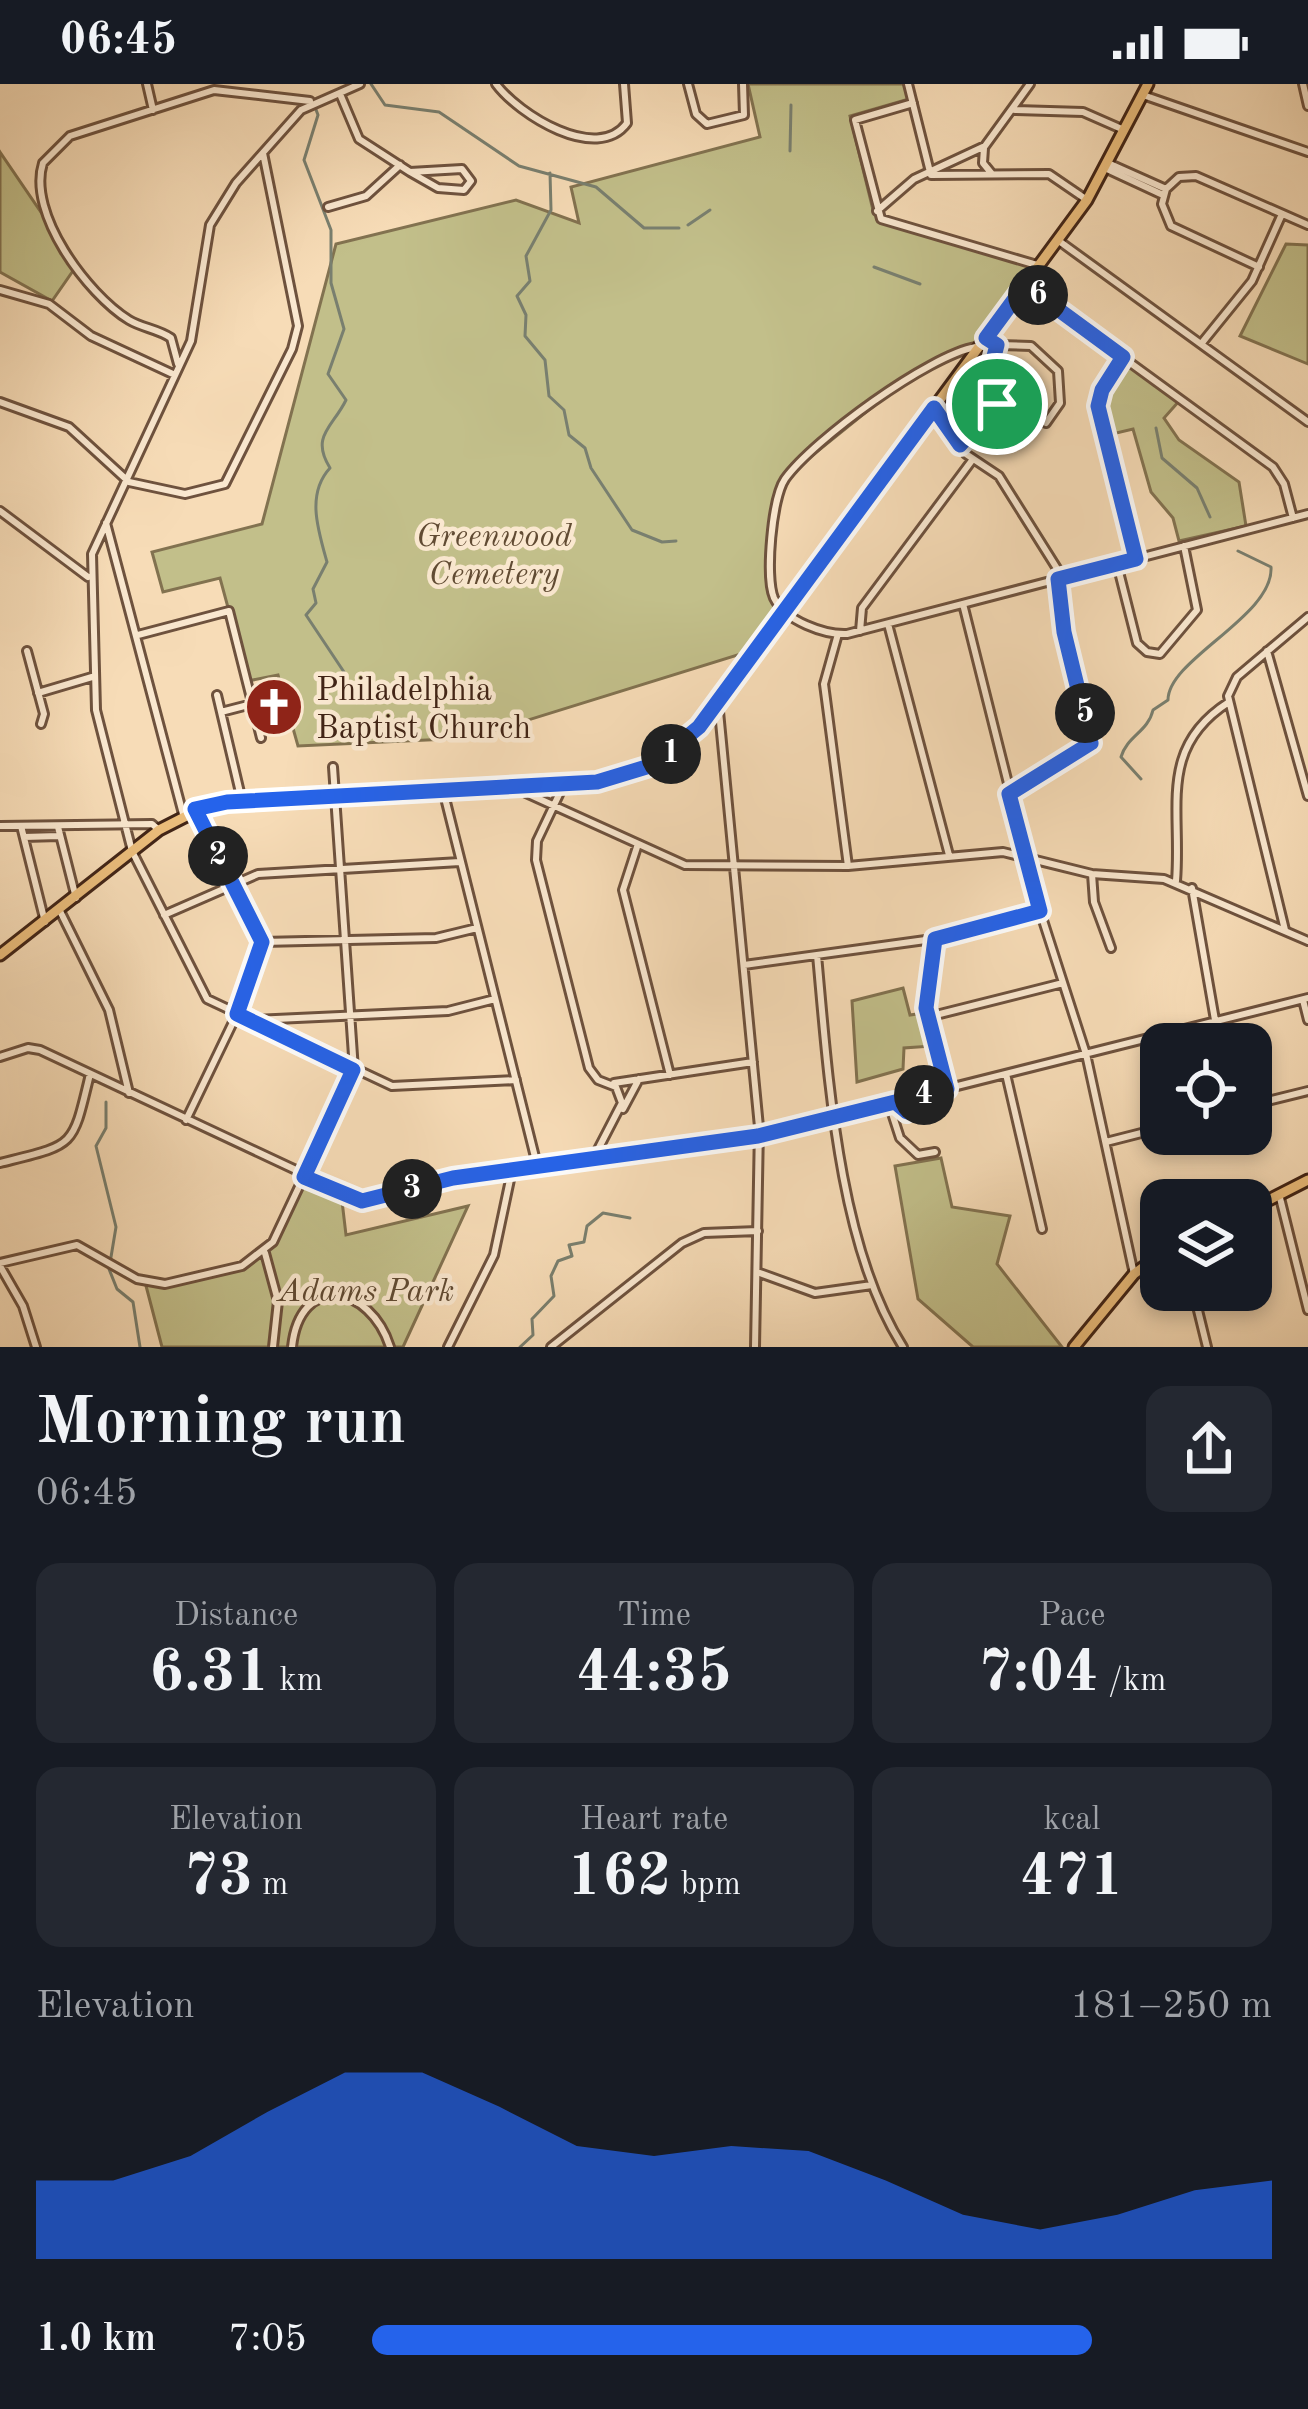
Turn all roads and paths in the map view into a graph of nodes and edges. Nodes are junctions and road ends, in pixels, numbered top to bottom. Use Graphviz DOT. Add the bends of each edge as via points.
graph roads {
  1 [pos="147,84"];
  2 [pos="360,84"];
  3 [pos="496,84"];
  4 [pos="623,84"];
  5 [pos="688,84"];
  6 [pos="742,84"];
  7 [pos="908,84"];
  8 [pos="1030,84"];
  9 [pos="1303,84"];
  10 [pos="234,87"];
  11 [pos="1146,90"];
  12 [pos="340,94"];
  13 [pos="311,101"];
  14 [pos="288,102"];
  15 [pos="913,104"];
  16 [pos="1308,106"];
  17 [pos="303,108"];
  18 [pos="1015,109"];
  19 [pos="153,110"];
  20 [pos="292,120"];
  21 [pos="1127,131"];
  22 [pos="985,146"];
  23 [pos="1308,152"];
  24 [pos="262,153"];
  25 [pos="400,165"];
  26 [pos="1109,166"];
  27 [pos="410,172"];
  28 [pos="927,174"];
  29 [pos="994,176"];
  30 [pos="1164,192"];
  31 [pos="1087,200"];
  32 [pos="328,208"];
  33 [pos="877,211"];
  34 [pos="1282,214"];
  35 [pos="1308,225"];
  36 [pos="1058,240"];
  37 [pos="1039,266"];
  38 [pos="1259,267"];
  39 [pos="1025,285"];
  40 [pos="0,290"];
  41 [pos="983,342"];
  42 [pos="1201,344"];
  43 [pos="997,345"];
  44 [pos="1123,357"];
  45 [pos="177,371"];
  46 [pos="0,402"];
  47 [pos="997,404"];
  48 [pos="934,408"];
  49 [pos="1308,422"];
  50 [pos="1046,423"];
  51 [pos="975,431"];
  52 [pos="960,445"];
  53 [pos="973,459"];
  54 [pos="128,482"];
  55 [pos="0,511"];
  56 [pos="1308,514"];
  57 [pos="1293,518"];
  58 [pos="106,523"];
  59 [pos="1184,546"];
  60 [pos="1136,559"];
  61 [pos="1117,564"];
  62 [pos="89,578"];
  63 [pos="1061,579"];
  64 [pos="963,604"];
  65 [pos="785,610"];
  66 [pos="1308,617"];
  67 [pos="888,624"];
  68 [pos="860,631"];
  69 [pos="838,634"];
  70 [pos="137,635"];
  71 [pos="27,651"];
  72 [pos="1267,651"];
  73 [pos="94,677"];
  74 [pos="38,693"];
  75 [pos="217,695"];
  76 [pos="718,701"];
  77 [pos="1229,702"];
  78 [pos="252,704"];
  79 [pos="221,712"];
  80 [pos="41,724"];
  81 [pos="261,738"];
  82 [pos="333,767"];
  83 [pos="560,784"];
  84 [pos="512,786"];
  85 [pos="443,790"];
  86 [pos="1009,794"];
  87 [pos="335,796"];
  88 [pos="1308,796"];
  89 [pos="242,801"];
  90 [pos="553,806"];
  91 [pos="189,812"];
  92 [pos="126,825"];
  93 [pos="0,826"];
  94 [pos="21,826"];
  95 [pos="159,830"];
  96 [pos="58,832"];
  97 [pos="24,837"];
  98 [pos="637,847"];
  99 [pos="132,851"];
  100 [pos="949,855"];
  101 [pos="1025,858"];
  102 [pos="460,862"];
  103 [pos="848,866"];
  104 [pos="339,869"];
  105 [pos="735,869"];
  106 [pos="1092,874"];
  107 [pos="1176,883"];
  108 [pos="232,884"];
  109 [pos="1192,888"];
  110 [pos="76,898"];
  111 [pos="60,910"];
  112 [pos="1040,911"];
  113 [pos="164,915"];
  114 [pos="45,923"];
  115 [pos="477,928"];
  116 [pos="1286,930"];
  117 [pos="935,939"];
  118 [pos="1308,941"];
  119 [pos="262,942"];
  120 [pos="342,943"];
  121 [pos="1111,948"];
  122 [pos="0,955"];
  123 [pos="817,955"];
  124 [pos="744,965"];
  125 [pos="1063,983"];
  126 [pos="495,999"];
  127 [pos="1305,999"];
  128 [pos="237,1014"];
  129 [pos="346,1016"];
  130 [pos="928,1017"];
  131 [pos="1308,1020"];
  132 [pos="251,1021"];
  133 [pos="1216,1022"];
  134 [pos="1086,1054"];
  135 [pos="0,1057"];
  136 [pos="753,1062"];
  137 [pos="353,1070"];
  138 [pos="90,1074"];
  139 [pos="1006,1074"];
  140 [pos="670,1075"];
  141 [pos="639,1079"];
  142 [pos="516,1080"];
  143 [pos="611,1084"];
  144 [pos="947,1089"];
  145 [pos="1308,1091"];
  146 [pos="129,1093"];
  147 [pos="1272,1100"];
  148 [pos="892,1103"];
  149 [pos="621,1112"];
  150 [pos="832,1118"];
  151 [pos="186,1120"];
  152 [pos="1140,1133"];
  153 [pos="758,1136"];
  154 [pos="1106,1142"];
  155 [pos="935,1152"];
  156 [pos="592,1161"];
  157 [pos="0,1163"];
  158 [pos="538,1169"];
  159 [pos="511,1174"];
  160 [pos="304,1177"];
  161 [pos="1308,1180"];
  162 [pos="1279,1195"];
  163 [pos="1272,1198"];
  164 [pos="1042,1229"];
  165 [pos="758,1231"];
  166 [pos="265,1253"];
  167 [pos="0,1264"];
  168 [pos="1140,1270"];
  169 [pos="758,1272"];
  170 [pos="1134,1274"];
  171 [pos="872,1285"];
  172 [pos="1308,1310"];
  173 [pos="1198,1311"];
  174 [pos="36,1347"];
  175 [pos="273,1347"];
  176 [pos="292,1347"];
  177 [pos="390,1347"];
  178 [pos="448,1347"];
  179 [pos="551,1347"];
  180 [pos="755,1347"];
  181 [pos="903,1347"];
  182 [pos="1074,1347"];
  183 [pos="1207,1347"];
  1 -- 19 [label="street"];
  2 -- 12 [label="street"];
  3 -- 4 [label="street" via="570,134 600,140 627,123"];
  5 -- 6 [label="street" via="699,119 711,124 744,115"];
  7 -- 15 [label="street"];
  8 -- 18 [label="street"];
  9 -- 16 [label="street"];
  10 -- 14 [label="street"];
  10 -- 19 [label="street"];
  11 -- 21 [label="main road"];
  11 -- 23 [label="street"];
  12 -- 13 [label="street"];
  12 -- 25 [label="street" via="359,139"];
  13 -- 14 [label="street"];
  13 -- 17 [label="street"];
  14 -- 17 [label="street"];
  14 -- 20 [label="street"];
  15 -- 28 [label="street"];
  15 -- 33 [label="street" via="855,120"];
  17 -- 20 [label="street"];
  18 -- 21 [label="street" via="1083,112"];
  18 -- 22 [label="street"];
  19 -- 45 [label="street" via="65,138 43,163 39,185 65,252 127,319 171,338"];
  20 -- 24 [label="street"];
  21 -- 26 [label="main road"];
  22 -- 28 [label="street"];
  22 -- 29 [label="street" via="983,163"];
  24 -- 45 [label="street" via="210,225 198,318"];
  24 -- 54 [label="street" via="297,304 292,349 226,484 185,494"];
  25 -- 27 [label="street"];
  25 -- 32 [label="street" via="366,196"];
  26 -- 30 [label="street"];
  26 -- 31 [label="main road"];
  27 -- 27 [label="street" via="448,190 471,181 462,169"];
  28 -- 29 [label="street"];
  28 -- 33 [label="street"];
  29 -- 31 [label="street" via="1049,174"];
  30 -- 34 [label="street" via="1179,177 1196,176"];
  30 -- 38 [label="street" via="1172,226"];
  31 -- 36 [label="main road"];
  33 -- 37 [label="street" via="886,223"];
  34 -- 35 [label="street"];
  34 -- 38 [label="street"];
  36 -- 37 [label="main road"];
  36 -- 42 [label="street"];
  37 -- 39 [label="main road"];
  38 -- 42 [label="street"];
  39 -- 41 [label="main road"];
  39 -- 44 [label="street"];
  40 -- 45 [label="street" via="49,304 91,336"];
  41 -- 43 [label="street"];
  41 -- 48 [label="main road"];
  41 -- 65 [label="street" via="913,373 788,475 772,533 772,595"];
  42 -- 49 [label="street"];
  43 -- 47 [label="street" via="992,364 1004,377"];
  43 -- 50 [label="street" via="1031,346 1058,371 1060,403"];
  44 -- 57 [label="street" via="1273,467"];
  44 -- 60 [label="street" via="1098,406"];
  45 -- 54 [label="street"];
  46 -- 54 [label="street" via="61,421"];
  47 -- 51 [label="street"];
  47 -- 51 [label="street" via="1023,420 1015,433 1001,449"];
  48 -- 52 [label="street"];
  48 -- 65 [label="main road"];
  51 -- 52 [label="street"];
  52 -- 53 [label="street"];
  53 -- 63 [label="street" via="999,476"];
  53 -- 68 [label="street" via="862,608"];
  54 -- 58 [label="street"];
  55 -- 62 [label="street"];
  56 -- 57 [label="street"];
  57 -- 59 [label="street"];
  58 -- 62 [label="street"];
  58 -- 70 [label="street"];
  59 -- 60 [label="street"];
  59 -- 61 [label="street" via="1197,610 1160,653 1137,643"];
  60 -- 61 [label="street"];
  61 -- 63 [label="street"];
  62 -- 73 [label="street"];
  63 -- 64 [label="street"];
  63 -- 86 [label="street" via="1064,632 1091,743"];
  64 -- 67 [label="street"];
  64 -- 86 [label="street"];
  65 -- 69 [label="street"];
  65 -- 76 [label="main road"];
  66 -- 72 [label="street"];
  67 -- 68 [label="street"];
  67 -- 100 [label="street"];
  68 -- 69 [label="street"];
  69 -- 103 [label="street" via="824,684"];
  70 -- 78 [label="street" via="229,611"];
  70 -- 91 [label="street"];
  71 -- 74 [label="street"];
  72 -- 77 [label="street" via="1234,680"];
  72 -- 88 [label="street"];
  73 -- 74 [label="street"];
  73 -- 92 [label="street"];
  74 -- 80 [label="street"];
  75 -- 79 [label="street"];
  76 -- 83 [label="main road" via="687,740 653,765"];
  76 -- 105 [label="street"];
  77 -- 107 [label="street" via="1177,764"];
  77 -- 116 [label="street"];
  78 -- 79 [label="street"];
  78 -- 81 [label="street"];
  79 -- 89 [label="street"];
  82 -- 87 [label="street"];
  83 -- 84 [label="main road"];
  83 -- 90 [label="street"];
  84 -- 85 [label="main road"];
  84 -- 90 [label="street"];
  85 -- 87 [label="main road"];
  85 -- 102 [label="street"];
  86 -- 101 [label="street"];
  87 -- 89 [label="main road"];
  87 -- 104 [label="street"];
  89 -- 91 [label="main road"];
  90 -- 98 [label="street"];
  90 -- 143 [label="street" via="536,860 589,1069"];
  91 -- 95 [label="main road"];
  91 -- 108 [label="street"];
  92 -- 95 [label="street"];
  92 -- 96 [label="street"];
  92 -- 99 [label="street"];
  93 -- 94 [label="street"];
  94 -- 96 [label="street"];
  94 -- 97 [label="street"];
  95 -- 99 [label="main road"];
  96 -- 97 [label="street"];
  96 -- 110 [label="street"];
  97 -- 114 [label="street"];
  98 -- 105 [label="street" via="685,865"];
  98 -- 140 [label="street" via="623,890"];
  99 -- 110 [label="main road"];
  99 -- 113 [label="street"];
  100 -- 101 [label="street"];
  100 -- 103 [label="street"];
  101 -- 106 [label="street"];
  101 -- 112 [label="street"];
  102 -- 104 [label="street"];
  102 -- 115 [label="street"];
  103 -- 105 [label="street"];
  104 -- 108 [label="street" via="258,874"];
  104 -- 120 [label="street"];
  105 -- 124 [label="street"];
  106 -- 107 [label="street"];
  106 -- 121 [label="street"];
  107 -- 109 [label="street"];
  108 -- 113 [label="street"];
  108 -- 119 [label="street"];
  109 -- 116 [label="street"];
  109 -- 133 [label="street"];
  110 -- 111 [label="main road"];
  111 -- 114 [label="main road"];
  111 -- 146 [label="street" via="109,1010"];
  112 -- 117 [label="street"];
  112 -- 125 [label="street"];
  113 -- 128 [label="street" via="204,996"];
  114 -- 122 [label="main road"];
  115 -- 120 [label="street"];
  115 -- 126 [label="street"];
  116 -- 118 [label="street"];
  117 -- 123 [label="street"];
  117 -- 130 [label="street"];
  119 -- 120 [label="street"];
  119 -- 128 [label="street"];
  120 -- 129 [label="street"];
  123 -- 124 [label="street"];
  123 -- 150 [label="street"];
  124 -- 136 [label="street"];
  125 -- 130 [label="street"];
  125 -- 134 [label="street"];
  126 -- 129 [label="street" via="448,1011"];
  126 -- 142 [label="street"];
  127 -- 131 [label="street"];
  127 -- 133 [label="street"];
  128 -- 132 [label="street"];
  128 -- 151 [label="street"];
  129 -- 132 [label="street"];
  129 -- 137 [label="street"];
  130 -- 144 [label="street"];
  132 -- 137 [label="street"];
  133 -- 134 [label="street"];
  134 -- 139 [label="street"];
  134 -- 154 [label="street"];
  135 -- 138 [label="street" via="34,1048"];
  136 -- 140 [label="street"];
  136 -- 153 [label="street"];
  137 -- 142 [label="street" via="400,1087"];
  137 -- 160 [label="street"];
  138 -- 146 [label="street"];
  138 -- 157 [label="street" via="72,1137"];
  139 -- 144 [label="street"];
  139 -- 164 [label="street"];
  140 -- 141 [label="street"];
  141 -- 143 [label="street"];
  141 -- 149 [label="street"];
  142 -- 158 [label="street"];
  143 -- 149 [label="street"];
  144 -- 148 [label="street" via="917,1096 907,1112"];
  145 -- 147 [label="street"];
  146 -- 151 [label="street"];
  148 -- 150 [label="street"];
  148 -- 155 [label="street" via="905,1146 917,1155"];
  149 -- 156 [label="street"];
  150 -- 153 [label="street"];
  150 -- 171 [label="street"];
  151 -- 160 [label="street"];
  152 -- 154 [label="street"];
  153 -- 156 [label="street"];
  153 -- 165 [label="street"];
  154 -- 170 [label="street"];
  156 -- 158 [label="street"];
  158 -- 159 [label="street"];
  159 -- 160 [label="street" via="453,1178 362,1201"];
  159 -- 178 [label="street" via="494,1255"];
  160 -- 166 [label="street"];
  161 -- 162 [label="main road"];
  162 -- 163 [label="main road"];
  162 -- 172 [label="street"];
  165 -- 169 [label="street"];
  165 -- 179 [label="street" via="704,1233 682,1243"];
  166 -- 167 [label="street" via="165,1285 137,1279 76,1245"];
  166 -- 175 [label="street" via="278,1301"];
  167 -- 174 [label="street"];
  168 -- 170 [label="main road"];
  169 -- 171 [label="street" via="815,1293"];
  169 -- 180 [label="street"];
  170 -- 182 [label="main road"];
  171 -- 181 [label="street"];
  173 -- 183 [label="street"];
  176 -- 177 [label="street" via="305,1311 334,1295 371,1309"];
}
